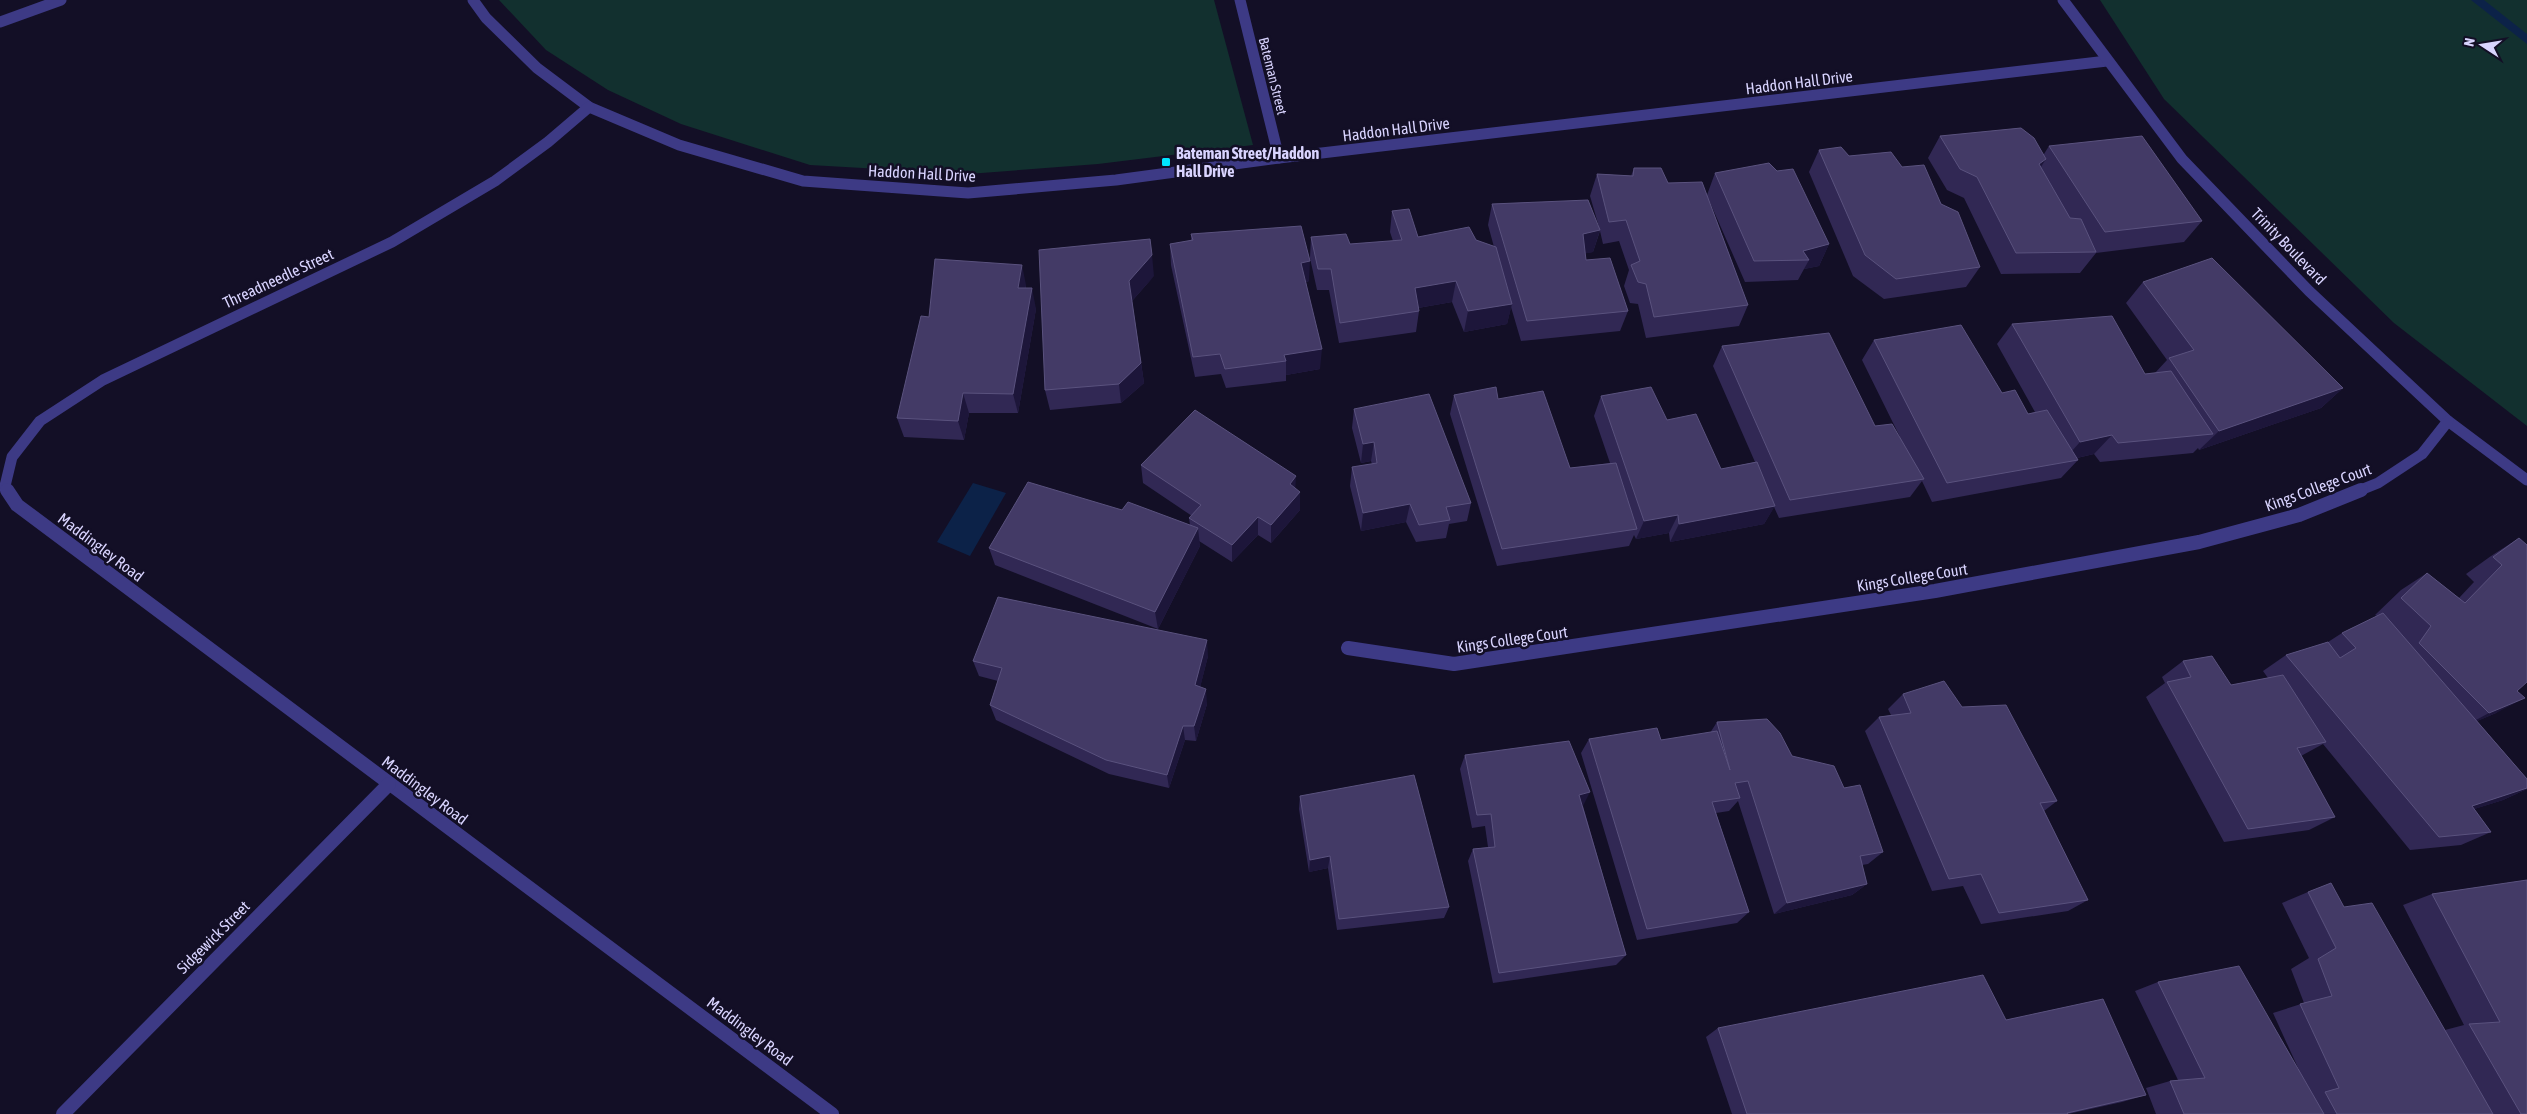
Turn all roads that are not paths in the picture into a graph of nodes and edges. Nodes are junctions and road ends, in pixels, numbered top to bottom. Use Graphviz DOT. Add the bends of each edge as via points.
graph roads {
  1 [pos="54,0"];
  2 [pos="61,0"];
  3 [pos="473,0"];
  4 [pos="1240,0"];
  5 [pos="2063,0"];
  6 [pos="38,7"];
  7 [pos="0,22"];
  8 [pos="2106,60"];
  9 [pos="589,107"];
  10 [pos="1280,158"];
  11 [pos="2448,421"];
  12 [pos="2527,480"];
  13 [pos="3,487"];
  14 [pos="1348,648"];
  15 [pos="389,784"];
  16 [pos="63,1114"];
  17 [pos="832,1114"];
  1 -- 6 [label="street"];
  2 -- 6 [label="street"];
  3 -- 9 [label="street, Haddon Hall Drive" via="486,18 537,68"];
  4 -- 10 [label="street, Bateman Street"];
  5 -- 8 [label="street, Trinity Boulevard"];
  6 -- 7 [label="street"];
  8 -- 10 [label="street, Haddon Hall Drive"];
  8 -- 11 [label="street, Trinity Boulevard" via="2182,159 2309,291"];
  9 -- 10 [label="street, Haddon Hall Drive" via="680,144 803,180 968,193 1116,180"];
  9 -- 13 [label="street, Threadneedle Street" via="495,180 392,242 103,380 40,421 12,457"];
  11 -- 12 [label="street, Trinity Boulevard"];
  11 -- 14 [label="street, Kings College Court" via="2422,454 2378,483 2299,515 2199,542 1935,591 1454,664"];
  13 -- 15 [label="street, Maddingley Road" via="17,505"];
  15 -- 16 [label="street, Sidgewick Street"];
  15 -- 17 [label="street, Maddingley Road"];
}
